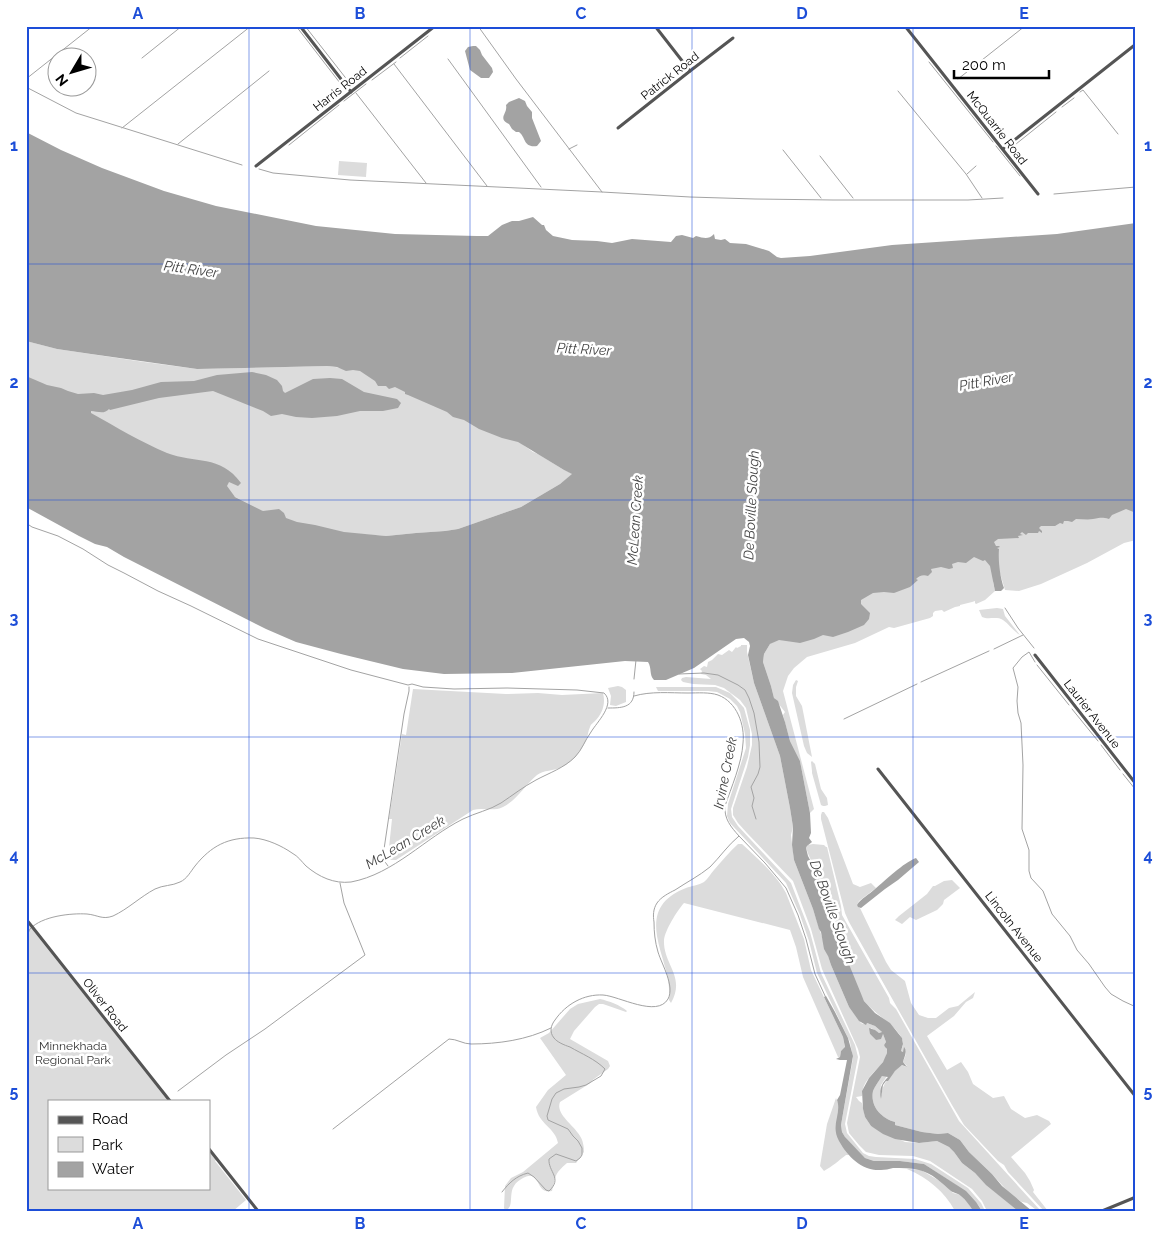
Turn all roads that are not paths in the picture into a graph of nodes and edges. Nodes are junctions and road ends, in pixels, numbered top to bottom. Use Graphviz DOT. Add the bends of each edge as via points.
graph roads {
  1 [pos="300,26"];
  2 [pos="435,26"];
  3 [pos="655,26"];
  4 [pos="905,26"];
  5 [pos="733,38"];
  6 [pos="1136,44"];
  7 [pos="690,71"];
  8 [pos="351,92"];
  9 [pos="618,128"];
  10 [pos="1003,149"];
  11 [pos="256,166"];
  12 [pos="1038,194"];
  13 [pos="1035,655"];
  14 [pos="878,769"];
  15 [pos="1136,784"];
  16 [pos="26,919"];
  17 [pos="1136,1097"];
  18 [pos="169,1100"];
  19 [pos="210,1150"];
  20 [pos="1136,1197"];
  21 [pos="258,1211"];
  22 [pos="1102,1211"];
  1 -- 8 [label="street"];
  2 -- 8 [label="street, Harris Road"];
  3 -- 7 [label="street"];
  4 -- 10 [label="street, McQuarrie Road"];
  5 -- 7 [label="street, Patrick Road"];
  6 -- 10 [label="street"];
  7 -- 9 [label="street, Patrick Road"];
  8 -- 11 [label="street, Harris Road"];
  10 -- 12 [label="street, McQuarrie Road"];
  13 -- 15 [label="street, Laurier Avenue"];
  14 -- 17 [label="street, Lincoln Avenue"];
  16 -- 18 [label="street, Oliver Road"];
  19 -- 21 [label="street"];
  20 -- 22 [label="street"];
}
